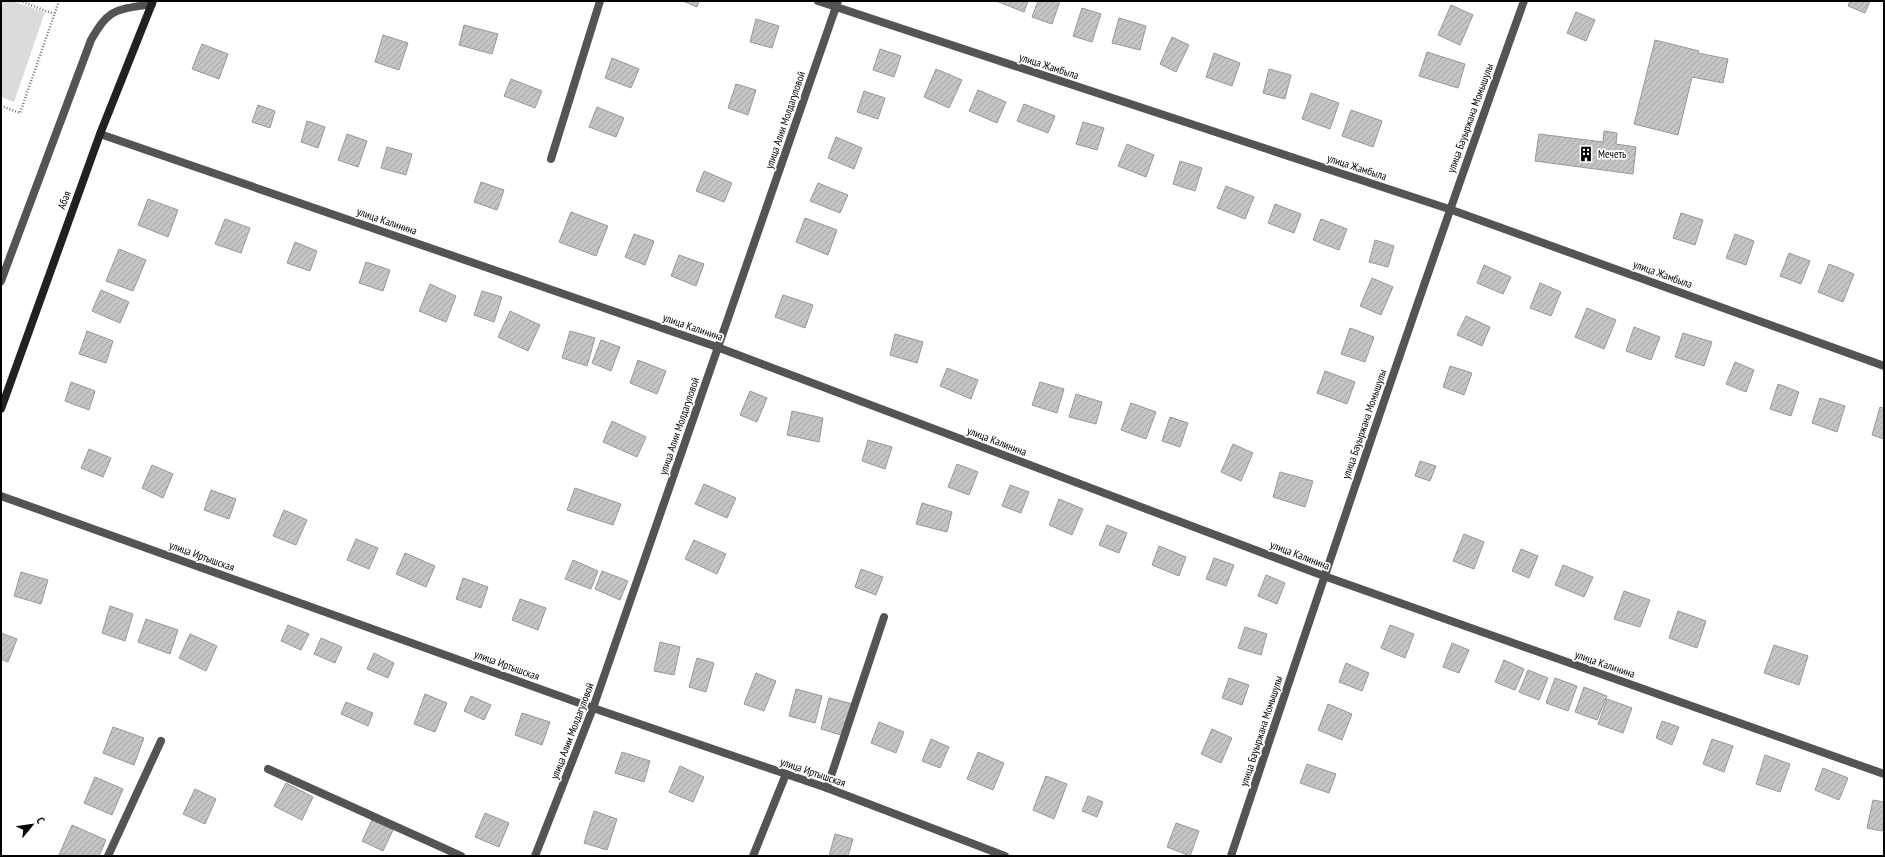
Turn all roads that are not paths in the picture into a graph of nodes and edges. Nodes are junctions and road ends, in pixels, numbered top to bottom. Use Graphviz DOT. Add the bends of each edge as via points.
graph roads {
  1 [pos="600,1"];
  2 [pos="818,1"];
  3 [pos="1524,1"];
  4 [pos="152,3"];
  5 [pos="837,4"];
  6 [pos="100,134"];
  7 [pos="551,159"];
  8 [pos="1449,209"];
  9 [pos="1,281"];
  10 [pos="717,347"];
  11 [pos="1884,366"];
  12 [pos="1,409"];
  13 [pos="1,496"];
  14 [pos="1324,576"];
  15 [pos="884,617"];
  16 [pos="593,708"];
  17 [pos="161,741"];
  18 [pos="268,769"];
  19 [pos="786,774"];
  20 [pos="1884,774"];
  21 [pos="827,788"];
  22 [pos="108,856"];
  23 [pos="461,856"];
  24 [pos="535,856"];
  25 [pos="753,856"];
  26 [pos="1005,856"];
  27 [pos="1231,856"];
  1 -- 7 [label="street"];
  2 -- 5 [label="street, улица Жамбыла"];
  3 -- 8 [label="street, улица Бауыржана Момышулы"];
  4 -- 6 [label="street, Абая"];
  4 -- 9 [label="street" via="109,14 99,25"];
  5 -- 8 [label="street, улица Жамбыла"];
  5 -- 10 [label="street, улица Алии Молдагуловой"];
  6 -- 10 [label="street, улица Калинина"];
  6 -- 12 [label="street, Абая"];
  8 -- 11 [label="street, улица Жамбыла"];
  8 -- 14 [label="street, улица Бауыржана Момышулы"];
  10 -- 14 [label="street, улица Калинина"];
  10 -- 16 [label="street, улица Алии Молдагуловой"];
  13 -- 16 [label="street, улица Иртышская"];
  14 -- 20 [label="street, улица Калинина"];
  14 -- 27 [label="street, улица Бауыржана Момышулы"];
  15 -- 21 [label="street"];
  16 -- 19 [label="street, улица Иртышская"];
  16 -- 24 [label="street, улица Алии Молдагуловой"];
  17 -- 22 [label="street"];
  18 -- 23 [label="street"];
  19 -- 21 [label="street, улица Иртышская"];
  19 -- 25 [label="street"];
  21 -- 26 [label="street, улица Иртышская"];
}
